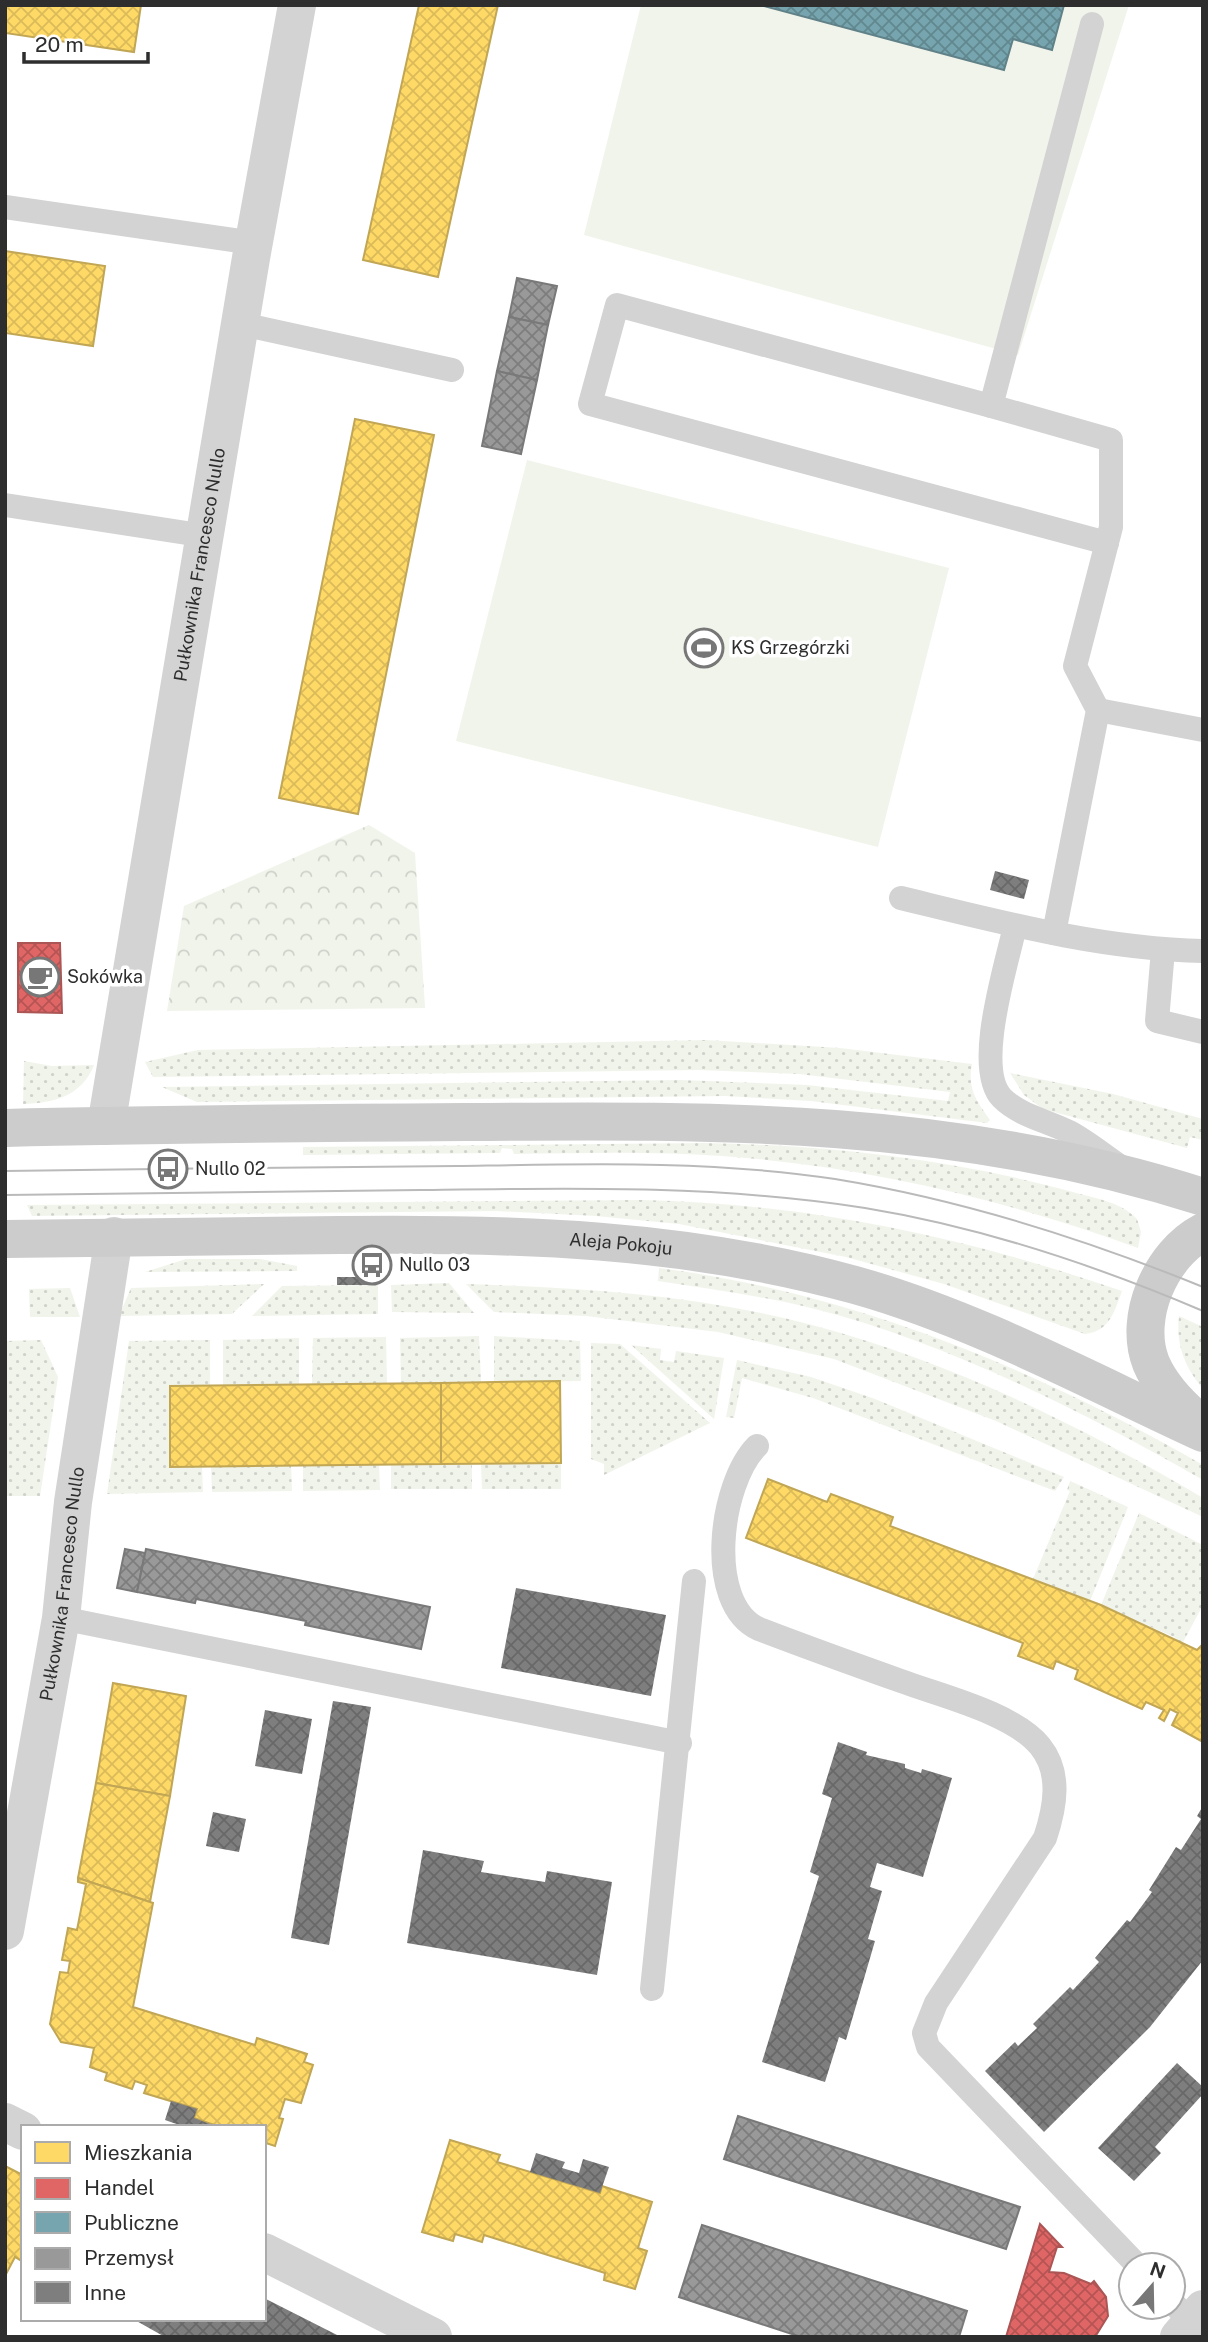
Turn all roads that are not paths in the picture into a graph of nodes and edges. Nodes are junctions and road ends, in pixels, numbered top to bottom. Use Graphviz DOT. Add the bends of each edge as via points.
graph roads {
  1 [pos="297,5"];
  2 [pos="1092,24"];
  3 [pos="5,206"];
  4 [pos="254,243"];
  5 [pos="241,324"];
  6 [pos="453,370"];
  7 [pos="991,406"];
  8 [pos="5,505"];
  9 [pos="206,536"];
  10 [pos="1107,543"];
  11 [pos="1098,710"];
  12 [pos="1203,730"];
  13 [pos="901,898"];
  14 [pos="1015,926"];
  15 [pos="1054,933"];
  16 [pos="1163,950"];
  17 [pos="1203,951"];
  18 [pos="1203,1031"];
  19 [pos="106,1126"];
  20 [pos="5,1128"];
  21 [pos="1130,1173"];
  22 [pos="1203,1196"];
  23 [pos="1203,1232"];
  24 [pos="114,1236"];
  25 [pos="5,1239"];
  26 [pos="1203,1425"];
  27 [pos="1203,1433"];
  28 [pos="757,1446"];
  29 [pos="694,1581"];
  30 [pos="61,1618"];
  31 [pos="680,1743"];
  32 [pos="5,1930"];
  33 [pos="652,1989"];
  34 [pos="5,2122"];
  35 [pos="21,2130"];
  36 [pos="1124,2251"];
  37 [pos="266,2253"];
  38 [pos="433,2337"];
  1 -- 4 [label="street, Pułkownika Francesco Nullo"];
  2 -- 7 [label="lane"];
  3 -- 4 [label="lane"];
  4 -- 5 [label="street, Pułkownika Francesco Nullo"];
  5 -- 6 [label="lane"];
  5 -- 9 [label="street, Pułkownika Francesco Nullo"];
  7 -- 10 [label="lane" via="1111,440"];
  7 -- 10 [label="lane" via="617,305 590,404"];
  8 -- 9 [label="lane"];
  9 -- 19 [label="street, Pułkownika Francesco Nullo"];
  10 -- 11 [label="lane" via="1075,666"];
  11 -- 12 [label="lane"];
  11 -- 15 [label="lane"];
  13 -- 14 [label="lane"];
  14 -- 15 [label="lane"];
  14 -- 21 [label="lane" via="990,1056 994,1086 1016,1108 1071,1133"];
  15 -- 16 [label="lane"];
  16 -- 17 [label="lane"];
  16 -- 18 [label="lane" via="1157,1021"];
  19 -- 20 [label="main road"];
  19 -- 21 [label="main road" via="537,1121 794,1124 924,1136"];
  21 -- 22 [label="main road"];
  23 -- 26 [label="main road" via="1168,1259 1151,1304 1147,1331 1156,1374"];
  24 -- 25 [label="main road, Aleja Pokoju"];
  24 -- 27 [label="main road, Aleja Pokoju" via="484,1234 603,1240 710,1253 815,1275 895,1299 981,1332"];
  24 -- 30 [label="street, Pułkownika Francesco Nullo" via="75,1489"];
  28 -- 36 [label="lane" via="736,1478 725,1524 728,1588 738,1615 759,1629 1028,1732 1055,1777 1054,1813 1045,1838 936,2003 924,2033 928,2047"];
  29 -- 31 [label="lane"];
  30 -- 31 [label="lane"];
  30 -- 32 [label="street, Pułkownika Francesco Nullo"];
  31 -- 33 [label="lane"];
  34 -- 35 [label="street"];
  37 -- 38 [label="street"];
}
